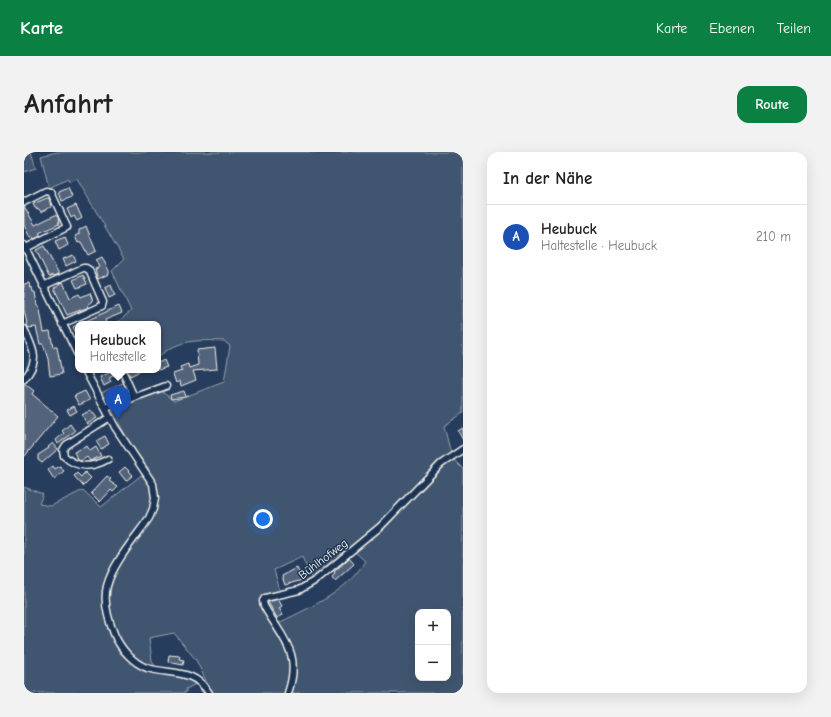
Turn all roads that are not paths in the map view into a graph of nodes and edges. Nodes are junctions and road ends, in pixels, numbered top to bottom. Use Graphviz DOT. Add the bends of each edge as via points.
graph roads {
  1 [pos="24,202"];
  2 [pos="25,246"];
  3 [pos="43,286"];
  4 [pos="62,324"];
  5 [pos="24,329"];
  6 [pos="75,349"];
  7 [pos="87,373"];
  8 [pos="123,373"];
  9 [pos="24,379"];
  10 [pos="166,386"];
  11 [pos="134,397"];
  12 [pos="105,408"];
  13 [pos="110,417"];
  14 [pos="463,449"];
  15 [pos="108,459"];
  16 [pos="209,693"];
  17 [pos="288,693"];
  1 -- 2 [label="street" via="46,191 51,192 67,227"];
  2 -- 3 [label="street"];
  3 -- 4 [label="street"];
  3 -- 4 [label="street" via="83,268 89,270 103,302 102,306"];
  4 -- 6 [label="street"];
  5 -- 9 [label="street" via="34,351 35,362"];
  7 -- 12 [label="street"];
  8 -- 11 [label="street"];
  10 -- 11 [label="street"];
  11 -- 12 [label="street"];
  12 -- 13 [label="street"];
  13 -- 15 [label="street" via="66,445 63,450 64,456 79,466 88,467"];
  13 -- 16 [label="street" via="153,484 155,498 149,518 114,570 107,587 107,612 111,626 119,644 131,659 145,667 186,674 199,682"];
  14 -- 17 [label="street, Bühlhofweg" via="441,464 381,526 316,580 299,590 265,598 262,601 292,655 294,674"];
}
